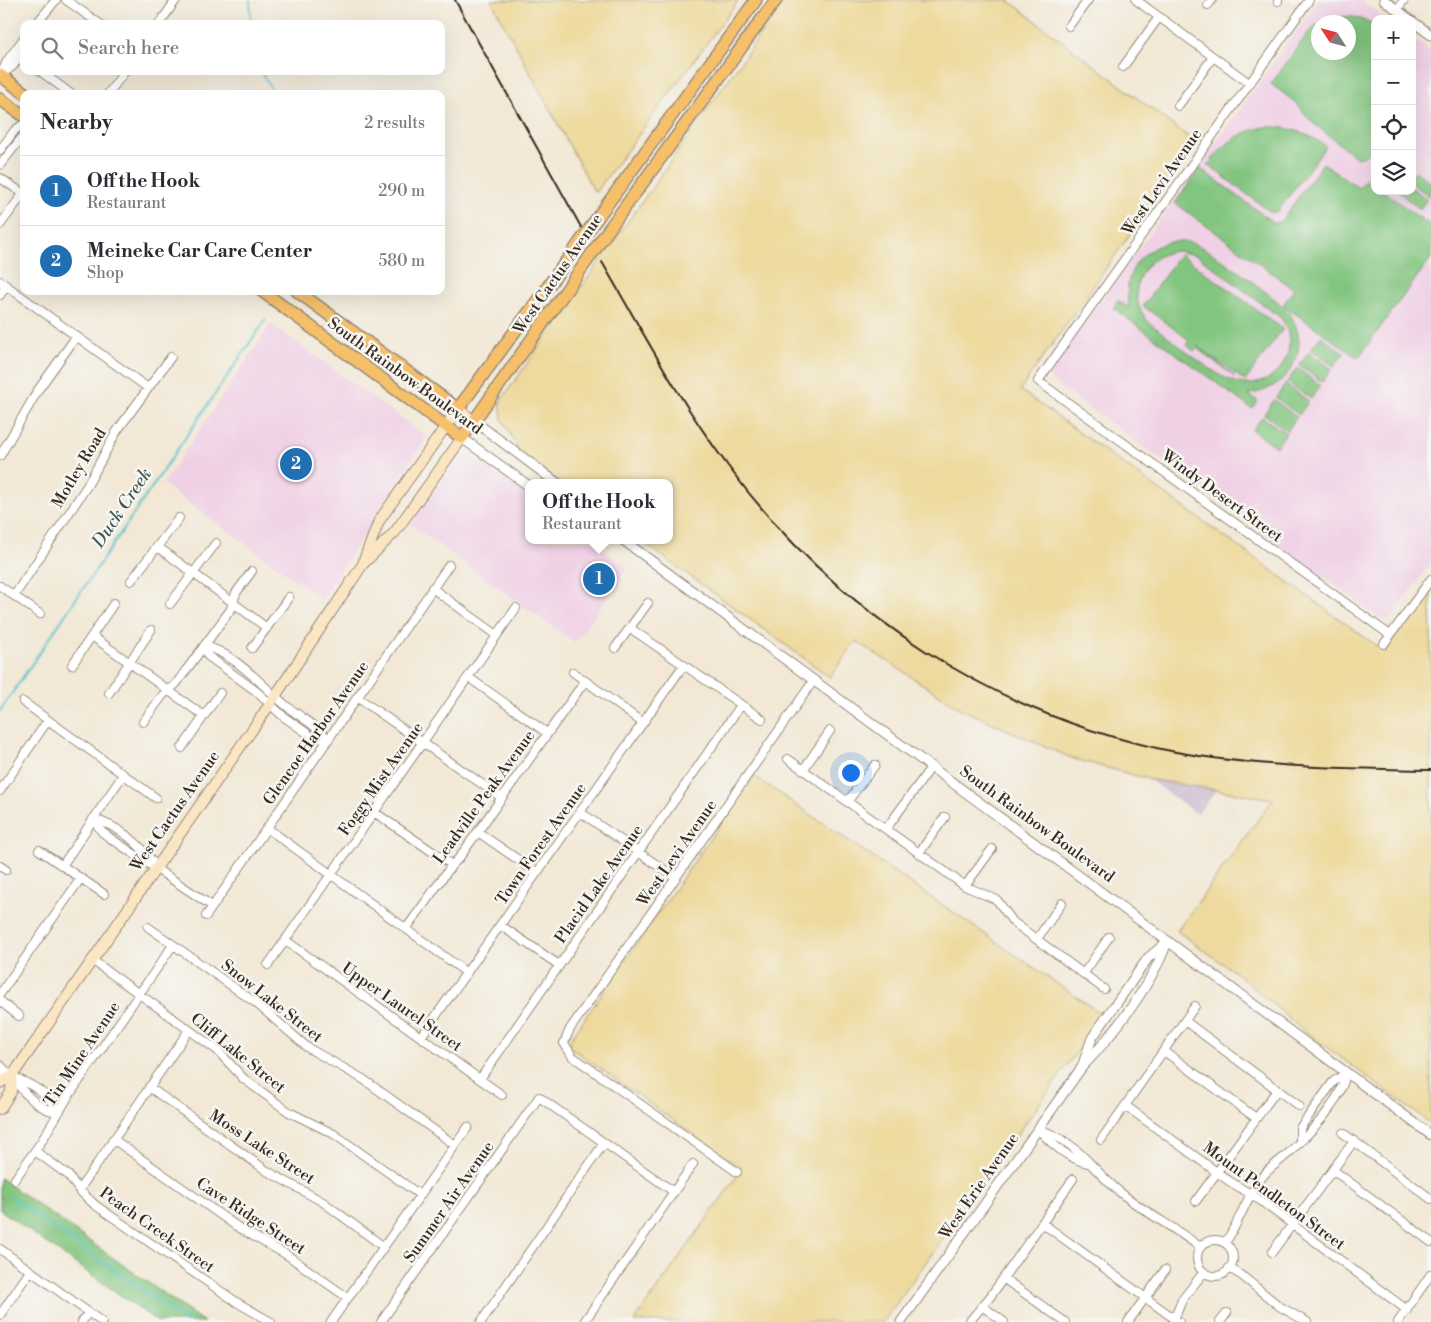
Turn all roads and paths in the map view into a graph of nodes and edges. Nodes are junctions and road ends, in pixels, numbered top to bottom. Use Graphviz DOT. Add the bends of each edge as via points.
graph roads {
  1 [pos="56,0"];
  2 [pos="66,0"];
  3 [pos="176,0"];
  4 [pos="756,0"];
  5 [pos="776,0"];
  6 [pos="1088,0"];
  7 [pos="1136,0"];
  8 [pos="1309,0"];
  9 [pos="1384,0"];
  10 [pos="1404,0"];
  11 [pos="1397,10"];
  12 [pos="1404,15"];
  13 [pos="1159,17"];
  14 [pos="41,20"];
  15 [pos="94,20"];
  16 [pos="162,20"];
  17 [pos="1416,24"];
  18 [pos="1069,26"];
  19 [pos="1431,35"];
  20 [pos="20,43"];
  21 [pos="20,56"];
  22 [pos="1213,57"];
  23 [pos="1123,67"];
  24 [pos="46,75"];
  25 [pos="121,75"];
  26 [pos="0,76"];
  27 [pos="1249,83"];
  28 [pos="20,90"];
  29 [pos="66,90"];
  30 [pos="111,90"];
  31 [pos="0,99"];
  32 [pos="1178,106"];
  33 [pos="20,113"];
  34 [pos="20,127"];
  35 [pos="20,140"];
  36 [pos="0,150"];
  37 [pos="0,165"];
  38 [pos="0,178"];
  39 [pos="20,192"];
  40 [pos="20,198"];
  41 [pos="0,226"];
  42 [pos="3,283"];
  43 [pos="0,295"];
  44 [pos="267,295"];
  45 [pos="302,295"];
  46 [pos="76,337"];
  47 [pos="171,357"];
  48 [pos="1038,380"];
  49 [pos="148,388"];
  50 [pos="458,409"];
  51 [pos="474,421"];
  52 [pos="446,426"];
  53 [pos="462,438"];
  54 [pos="0,456"];
  55 [pos="552,479"];
  56 [pos="525,483"];
  57 [pos="179,518"];
  58 [pos="216,543"];
  59 [pos="628,544"];
  60 [pos="158,546"];
  61 [pos="363,564"];
  62 [pos="449,565"];
  63 [pos="252,571"];
  64 [pos="194,573"];
  65 [pos="1431,579"];
  66 [pos="131,581"];
  67 [pos="0,586"];
  68 [pos="432,588"];
  69 [pos="14,596"];
  70 [pos="288,597"];
  71 [pos="233,602"];
  72 [pos="114,603"];
  73 [pos="648,603"];
  74 [pos="170,604"];
  75 [pos="516,608"];
  76 [pos="40,614"];
  77 [pos="267,628"];
  78 [pos="630,628"];
  79 [pos="151,630"];
  80 [pos="1390,634"];
  81 [pos="497,635"];
  82 [pos="92,636"];
  83 [pos="1384,644"];
  84 [pos="204,646"];
  85 [pos="252,648"];
  86 [pos="615,648"];
  87 [pos="130,663"];
  88 [pos="72,665"];
  89 [pos="683,666"];
  90 [pos="573,672"];
  91 [pos="468,678"];
  92 [pos="814,680"];
  93 [pos="585,681"];
  94 [pos="168,691"];
  95 [pos="109,693"];
  96 [pos="220,693"];
  97 [pos="357,697"];
  98 [pos="272,700"];
  99 [pos="23,702"];
  100 [pos="741,705"];
  101 [pos="204,716"];
  102 [pos="48,720"];
  103 [pos="762,720"];
  104 [pos="143,722"];
  105 [pos="643,723"];
  106 [pos="830,730"];
  107 [pos="547,733"];
  108 [pos="328,739"];
  109 [pos="423,742"];
  110 [pos="182,748"];
  111 [pos="788,759"];
  112 [pos="876,765"];
  113 [pos="932,766"];
  114 [pos="803,770"];
  115 [pos="123,774"];
  116 [pos="0,791"];
  117 [pos="156,798"];
  118 [pos="502,798"];
  119 [pos="847,802"];
  120 [pos="374,812"];
  121 [pos="580,812"];
  122 [pos="945,817"];
  123 [pos="93,820"];
  124 [pos="267,828"];
  125 [pos="886,830"];
  126 [pos="478,832"];
  127 [pos="992,849"];
  128 [pos="40,850"];
  129 [pos="638,852"];
  130 [pos="919,853"];
  131 [pos="452,865"];
  132 [pos="62,866"];
  133 [pos="156,867"];
  134 [pos="537,873"];
  135 [pos="331,874"];
  136 [pos="80,878"];
  137 [pos="676,878"];
  138 [pos="965,886"];
  139 [pos="104,894"];
  140 [pos="1062,902"];
  141 [pos="212,906"];
  142 [pos="206,916"];
  143 [pos="500,925"];
  144 [pos="148,927"];
  145 [pos="406,928"];
  146 [pos="1109,937"];
  147 [pos="285,940"];
  148 [pos="1038,940"];
  149 [pos="1167,942"];
  150 [pos="173,945"];
  151 [pos="92,960"];
  152 [pos="268,965"];
  153 [pos="559,965"];
  154 [pos="467,972"];
  155 [pos="1084,973"];
  156 [pos="1104,988"];
  157 [pos="0,994"];
  158 [pos="139,994"];
  159 [pos="0,1001"];
  160 [pos="1195,1006"];
  161 [pos="19,1016"];
  162 [pos="1185,1021"];
  163 [pos="189,1030"];
  164 [pos="421,1037"];
  165 [pos="1164,1051"];
  166 [pos="0,1065"];
  167 [pos="1082,1067"];
  168 [pos="0,1072"];
  169 [pos="1346,1073"];
  170 [pos="12,1076"];
  171 [pos="480,1079"];
  172 [pos="0,1083"];
  173 [pos="149,1087"];
  174 [pos="1277,1090"];
  175 [pos="502,1095"];
  176 [pos="1126,1106"];
  177 [pos="1299,1106"];
  178 [pos="0,1108"];
  179 [pos="59,1112"];
  180 [pos="1256,1118"];
  181 [pos="468,1127"];
  182 [pos="1038,1129"];
  183 [pos="1343,1134"];
  184 [pos="1431,1135"];
  185 [pos="113,1139"];
  186 [pos="1102,1140"];
  187 [pos="1300,1140"];
  188 [pos="1354,1141"];
  189 [pos="604,1143"];
  190 [pos="455,1145"];
  191 [pos="35,1151"];
  192 [pos="693,1164"];
  193 [pos="1332,1170"];
  194 [pos="737,1172"];
  195 [pos="1217,1172"];
  196 [pos="15,1179"];
  197 [pos="1073,1179"];
  198 [pos="79,1190"];
  199 [pos="674,1192"];
  200 [pos="1250,1194"];
  201 [pos="420,1195"];
  202 [pos="1431,1199"];
  203 [pos="1196,1201"];
  204 [pos="1042,1223"];
  205 [pos="1292,1225"];
  206 [pos="1431,1242"];
  207 [pos="1225,1243"];
  208 [pos="384,1247"];
  209 [pos="1200,1247"];
  210 [pos="0,1249"];
  211 [pos="1272,1252"];
  212 [pos="1229,1268"];
  213 [pos="1165,1270"];
  214 [pos="30,1271"];
  215 [pos="1204,1272"];
  216 [pos="1431,1274"];
  217 [pos="1003,1278"];
  218 [pos="348,1298"];
  219 [pos="1146,1298"];
  220 [pos="982,1306"];
  221 [pos="1407,1310"];
  222 [pos="88,1312"];
  223 [pos="1227,1314"];
  224 [pos="0,1315"];
  225 [pos="1176,1321"];
  226 [pos="82,1322"];
  227 [pos="102,1322"];
  228 [pos="271,1322"];
  229 [pos="331,1322"];
  230 [pos="381,1322"];
  231 [pos="481,1322"];
  232 [pos="584,1322"];
  233 [pos="901,1322"];
  234 [pos="969,1322"];
  235 [pos="1004,1322"];
  236 [pos="1065,1322"];
  237 [pos="1128,1322"];
  238 [pos="1220,1322"];
  239 [pos="1307,1322"];
  240 [pos="1398,1322"];
  1 -- 14 [label="street"];
  2 -- 15 [label="street"];
  3 -- 16 [label="street"];
  4 -- 50 [label="main road, West Cactus Avenue, bridge"];
  5 -- 51 [label="main road, West Cactus Avenue, bridge"];
  6 -- 18 [label="street"];
  7 -- 13 [label="street"];
  8 -- 27 [label="street, West Levi Avenue"];
  9 -- 11 [label="street"];
  10 -- 11 [label="street"];
  11 -- 12 [label="street"];
  13 -- 22 [label="street"];
  13 -- 23 [label="street"];
  17 -- 19 [label="street"];
  20 -- 26 [label="street" via="6,61"];
  21 -- 26 [label="street"];
  22 -- 27 [label="street"];
  22 -- 32 [label="street"];
  24 -- 29 [label="street"];
  25 -- 30 [label="street"];
  26 -- 28 [label="main road"];
  27 -- 48 [label="street, West Levi Avenue"];
  31 -- 33 [label="main road"];
  34 -- 36 [label="street"];
  35 -- 37 [label="street"];
  38 -- 39 [label="street"];
  40 -- 41 [label="street"];
  42 -- 43 [label="street"];
  42 -- 46 [label="street"];
  44 -- 52 [label="main road, South Rainbow Boulevard"];
  45 -- 50 [label="main road, South Rainbow Boulevard"];
  46 -- 49 [label="street"];
  46 -- 54 [label="street" via="38,390"];
  47 -- 49 [label="street, Motley Road"];
  48 -- 80 [label="street, Windy Desert Street"];
  49 -- 69 [label="street, Motley Road" via="106,448 87,486"];
  50 -- 51 [label="main road, South Rainbow Boulevard"];
  50 -- 52 [label="main road, West Cactus Avenue"];
  51 -- 53 [label="main road, West Cactus Avenue"];
  51 -- 55 [label="street, South Rainbow Boulevard"];
  52 -- 53 [label="main road, South Rainbow Boulevard"];
  52 -- 61 [label="main road, West Cactus Avenue" via="379,521"];
  53 -- 56 [label="street, South Rainbow Boulevard"];
  53 -- 61 [label="main road, West Cactus Avenue" via="395,532"];
  57 -- 60 [label="street"];
  58 -- 64 [label="street"];
  59 -- 92 [label="street, South Rainbow Boulevard"];
  60 -- 64 [label="street"];
  60 -- 66 [label="street"];
  61 -- 98 [label="main road, West Cactus Avenue"];
  62 -- 68 [label="street, Glencoe Harbor Avenue"];
  63 -- 71 [label="street"];
  64 -- 71 [label="street"];
  64 -- 74 [label="street"];
  65 -- 80 [label="street"];
  67 -- 69 [label="street"];
  68 -- 81 [label="street"];
  68 -- 97 [label="street, Glencoe Harbor Avenue"];
  69 -- 76 [label="street"];
  70 -- 77 [label="street"];
  71 -- 77 [label="street"];
  71 -- 84 [label="street"];
  72 -- 82 [label="street"];
  73 -- 78 [label="street"];
  75 -- 81 [label="street, Foggy Mist Avenue"];
  77 -- 85 [label="street"];
  78 -- 86 [label="street"];
  78 -- 89 [label="street"];
  79 -- 87 [label="street"];
  80 -- 83 [label="street"];
  81 -- 91 [label="street, Foggy Mist Avenue"];
  82 -- 87 [label="street"];
  82 -- 88 [label="street"];
  84 -- 94 [label="street"];
  84 -- 98 [label="street" via="214,648 230,659"];
  87 -- 94 [label="street"];
  87 -- 95 [label="street"];
  89 -- 100 [label="street"];
  89 -- 105 [label="street, Town Forest Avenue"];
  90 -- 93 [label="street"];
  91 -- 107 [label="street"];
  91 -- 109 [label="street, Foggy Mist Avenue"];
  92 -- 113 [label="street, South Rainbow Boulevard"];
  92 -- 137 [label="street, West Levi Avenue"];
  93 -- 105 [label="street"];
  93 -- 107 [label="street, Leadville Peak Avenue"];
  94 -- 101 [label="street"];
  94 -- 104 [label="street"];
  96 -- 101 [label="street"];
  97 -- 108 [label="street, Glencoe Harbor Avenue"];
  97 -- 109 [label="street"];
  98 -- 108 [label="street" via="320,730"];
  98 -- 133 [label="main road, West Cactus Avenue"];
  99 -- 102 [label="street"];
  100 -- 103 [label="street"];
  100 -- 129 [label="street, Placid Lake Avenue"];
  101 -- 110 [label="street"];
  102 -- 115 [label="street"];
  102 -- 116 [label="street"];
  105 -- 121 [label="street, Town Forest Avenue"];
  106 -- 114 [label="street"];
  107 -- 118 [label="street, Leadville Peak Avenue"];
  108 -- 124 [label="street, Glencoe Harbor Avenue"];
  109 -- 118 [label="street"];
  109 -- 120 [label="street, Foggy Mist Avenue"];
  111 -- 114 [label="street"];
  112 -- 119 [label="street"];
  113 -- 125 [label="street"];
  113 -- 149 [label="street, South Rainbow Boulevard"];
  114 -- 119 [label="street"];
  115 -- 117 [label="street"];
  115 -- 123 [label="street"];
  118 -- 126 [label="street, Leadville Peak Avenue"];
  119 -- 125 [label="street"];
  120 -- 131 [label="street"];
  120 -- 135 [label="street, Foggy Mist Avenue"];
  121 -- 129 [label="street"];
  121 -- 134 [label="street, Town Forest Avenue"];
  122 -- 130 [label="street"];
  123 -- 132 [label="street"];
  123 -- 133 [label="street" via="109,824 144,849"];
  124 -- 135 [label="street"];
  124 -- 141 [label="street, Glencoe Harbor Avenue"];
  125 -- 130 [label="street"];
  126 -- 131 [label="street, Leadville Peak Avenue"];
  126 -- 134 [label="street"];
  127 -- 138 [label="street"];
  128 -- 132 [label="street"];
  129 -- 137 [label="street"];
  129 -- 153 [label="street, Placid Lake Avenue"];
  130 -- 138 [label="street"];
  131 -- 145 [label="street, Leadville Peak Avenue"];
  132 -- 136 [label="street"];
  133 -- 141 [label="street"];
  133 -- 151 [label="main road, West Cactus Avenue"];
  134 -- 143 [label="street, Town Forest Avenue"];
  135 -- 145 [label="street"];
  135 -- 147 [label="street, Foggy Mist Avenue"];
  136 -- 139 [label="street"];
  136 -- 157 [label="street"];
  137 -- 194 [label="street, West Levi Avenue" via="570,1029 564,1043 572,1056"];
  138 -- 148 [label="street" via="997,900 1013,922"];
  140 -- 148 [label="street"];
  141 -- 142 [label="street, Glencoe Harbor Avenue"];
  143 -- 153 [label="street"];
  143 -- 154 [label="street, Town Forest Avenue"];
  144 -- 150 [label="street, Snow Lake Street"];
  145 -- 154 [label="street"];
  146 -- 155 [label="street"];
  147 -- 152 [label="street, Foggy Mist Avenue"];
  147 -- 164 [label="street, Upper Laurel Street"];
  148 -- 155 [label="street"];
  149 -- 167 [label="street, West Erie Avenue" via="1159,965 1101,1048"];
  149 -- 167 [label="street, West Erie Avenue" via="1148,958 1092,1038"];
  149 -- 169 [label="street, South Rainbow Boulevard"];
  150 -- 158 [label="street, Tin Mine Avenue"];
  150 -- 190 [label="street, Snow Lake Street" via="261,1007 308,1048 363,1079"];
  151 -- 158 [label="street, Cliff Lake Street"];
  151 -- 170 [label="main road, West Cactus Avenue"];
  153 -- 171 [label="street, Placid Lake Avenue"];
  154 -- 164 [label="street, Town Forest Avenue"];
  155 -- 156 [label="street"];
  158 -- 163 [label="street, Cliff Lake Street"];
  158 -- 179 [label="street, Tin Mine Avenue"];
  159 -- 161 [label="street"];
  160 -- 162 [label="street"];
  162 -- 165 [label="street"];
  162 -- 174 [label="street"];
  163 -- 173 [label="street"];
  163 -- 201 [label="street, Cliff Lake Street" via="217,1050 244,1079 266,1096 289,1112 334,1134"];
  164 -- 171 [label="street, Upper Laurel Street"];
  165 -- 176 [label="street"];
  165 -- 180 [label="street"];
  166 -- 170 [label="street"];
  167 -- 182 [label="street, West Erie Avenue"];
  168 -- 170 [label="street"];
  169 -- 184 [label="street, South Rainbow Boulevard"];
  169 -- 187 [label="street" via="1343,1089 1311,1133"];
  169 -- 187 [label="street" via="1333,1082 1300,1128"];
  170 -- 172 [label="main road, West Cactus Avenue"];
  170 -- 178 [label="main road, West Cactus Avenue" via="11,1092"];
  170 -- 179 [label="street" via="26,1094 50,1111"];
  171 -- 175 [label="street, Upper Laurel Street"];
  173 -- 185 [label="street"];
  173 -- 208 [label="street, Moss Lake Street" via="267,1171 323,1202"];
  174 -- 177 [label="street"];
  174 -- 180 [label="street"];
  176 -- 186 [label="street"];
  176 -- 195 [label="street, Mount Pendleton Street"];
  179 -- 191 [label="street, Tin Mine Avenue"];
  180 -- 195 [label="street"];
  181 -- 190 [label="street"];
  182 -- 209 [label="street" via="1051,1142 1077,1160 1088,1163 1123,1194"];
  182 -- 233 [label="street, West Erie Avenue"];
  183 -- 188 [label="street"];
  185 -- 198 [label="street"];
  185 -- 218 [label="street, Cave Ridge Street" via="239,1228 288,1255"];
  187 -- 200 [label="street" via="1263,1176"];
  188 -- 193 [label="street"];
  188 -- 202 [label="street"];
  189 -- 199 [label="street"];
  189 -- 230 [label="street, Summer Air Avenue" via="539,1097"];
  189 -- 231 [label="street"];
  190 -- 201 [label="street"];
  191 -- 196 [label="street, Tin Mine Avenue"];
  191 -- 198 [label="street, Peach Creek Street" via="68,1175"];
  192 -- 199 [label="street"];
  193 -- 205 [label="street"];
  193 -- 206 [label="street"];
  195 -- 200 [label="street, Mount Pendleton Street"];
  195 -- 203 [label="street"];
  197 -- 204 [label="street"];
  198 -- 228 [label="street, Peach Creek Street" via="95,1205 211,1285"];
  199 -- 232 [label="street"];
  200 -- 205 [label="street, Mount Pendleton Street"];
  200 -- 207 [label="street"];
  201 -- 208 [label="street"];
  204 -- 217 [label="street"];
  204 -- 219 [label="street"];
  205 -- 211 [label="street"];
  205 -- 221 [label="street, Mount Pendleton Street"];
  207 -- 209 [label="street" via="1209,1241"];
  207 -- 212 [label="street" via="1232,1252"];
  208 -- 218 [label="street"];
  209 -- 215 [label="street" via="1198,1263"];
  210 -- 214 [label="street"];
  212 -- 215 [label="street" via="1215,1275"];
  212 -- 239 [label="street" via="1279,1306"];
  213 -- 219 [label="street"];
  214 -- 222 [label="street"];
  214 -- 224 [label="street"];
  215 -- 225 [label="street" via="1182,1300"];
  216 -- 221 [label="street"];
  217 -- 220 [label="street"];
  217 -- 236 [label="street"];
  218 -- 229 [label="street"];
  219 -- 225 [label="street"];
  219 -- 237 [label="street"];
  220 -- 234 [label="street"];
  220 -- 235 [label="street"];
  221 -- 240 [label="street"];
  222 -- 226 [label="street"];
  222 -- 227 [label="street"];
  223 -- 238 [label="street"];
}
